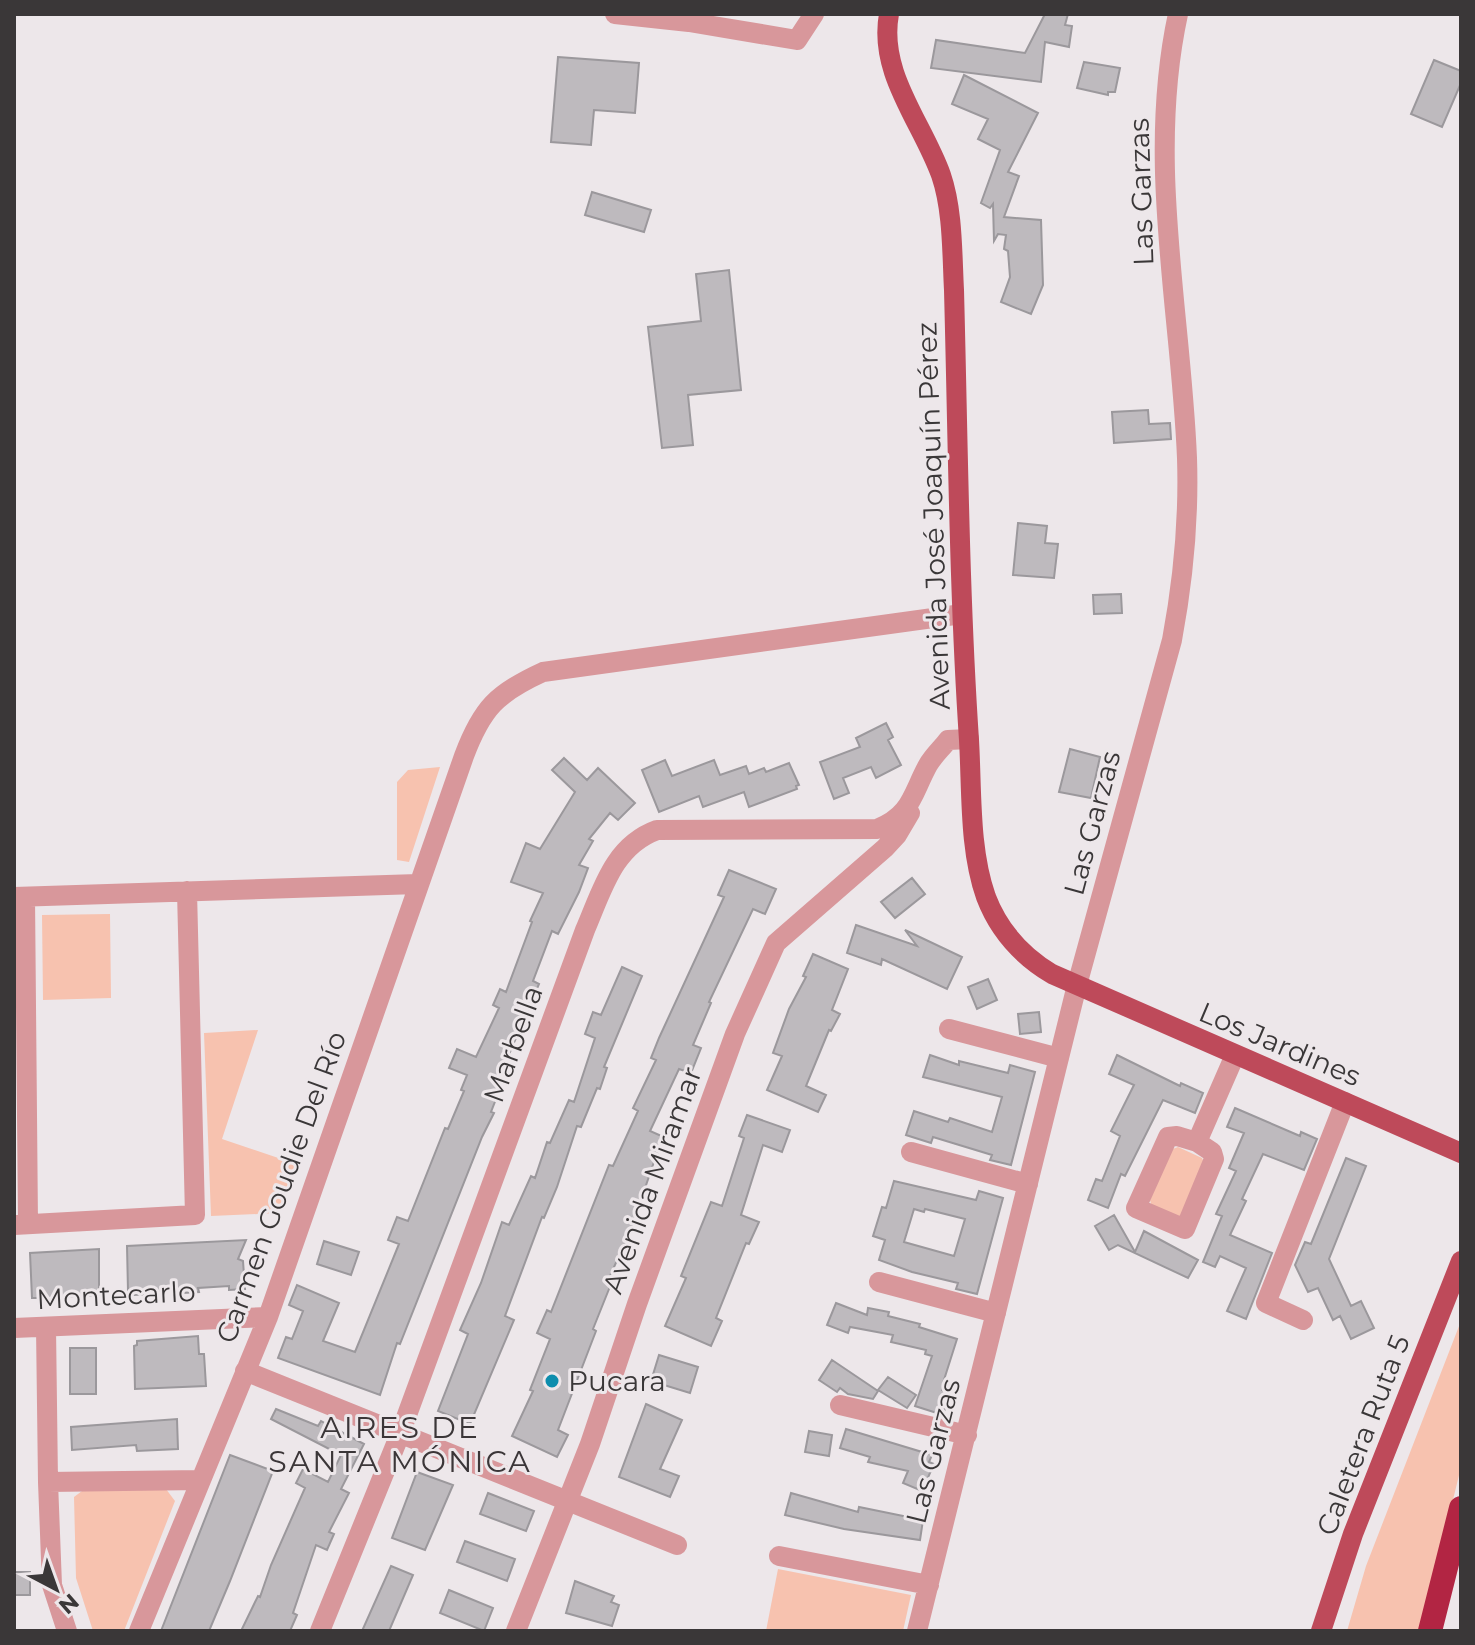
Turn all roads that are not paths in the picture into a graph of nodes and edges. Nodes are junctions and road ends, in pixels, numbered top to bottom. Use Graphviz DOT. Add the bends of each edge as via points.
graph roads {
  1 [pos="615,14"];
  2 [pos="814,14"];
  3 [pos="889,14"];
  4 [pos="1178,14"];
  5 [pos="962,614"];
  6 [pos="969,739"];
  7 [pos="915,797"];
  8 [pos="418,884"];
  9 [pos="187,891"];
  10 [pos="19,897"];
  11 [pos="1077,985"];
  12 [pos="949,1029"];
  13 [pos="1235,1055"];
  14 [pos="1059,1058"];
  15 [pos="1345,1102"];
  16 [pos="1197,1142"];
  17 [pos="911,1152"];
  18 [pos="1461,1153"];
  19 [pos="1028,1184"];
  20 [pos="21,1225"];
  21 [pos="1461,1261"];
  22 [pos="879,1282"];
  23 [pos="996,1313"];
  24 [pos="268,1317"];
  25 [pos="1303,1320"];
  26 [pos="46,1327"];
  27 [pos="14,1328"];
  28 [pos="245,1371"];
  29 [pos="840,1405"];
  30 [pos="400,1434"];
  31 [pos="967,1435"];
  32 [pos="200,1480"];
  33 [pos="48,1482"];
  34 [pos="569,1502"];
  35 [pos="1461,1508"];
  36 [pos="677,1545"];
  37 [pos="779,1556"];
  38 [pos="929,1585"];
  39 [pos="67,1631"];
  40 [pos="139,1631"];
  41 [pos="320,1631"];
  42 [pos="516,1631"];
  43 [pos="917,1631"];
  44 [pos="1321,1631"];
  45 [pos="1430,1631"];
  1 -- 2 [label="street" via="797,40"];
  3 -- 5 [label="main road, Avenida José Joaquín Pérez" via="890,60 941,175 948,211"];
  4 -- 11 [label="street, Las Garzas" via="1164,127 1187,457 1177,609"];
  5 -- 6 [label="main road, Avenida José Joaquín Pérez"];
  5 -- 8 [label="street, Carmen Goudie Del Río" via="543,672 514,685 475,725"];
  6 -- 7 [label="street, Marbella" via="948,740 928,764"];
  6 -- 11 [label="main road, Avenida José Joaquín Pérez" via="978,858 990,907 1030,959"];
  7 -- 30 [label="street, Marbella" via="900,816 877,829 657,830 615,861"];
  7 -- 34 [label="street, Avenida Miramar" via="897,835 770,952 669,1214"];
  8 -- 9 [label="street"];
  8 -- 24 [label="street, Carmen Goudie Del Río"];
  9 -- 10 [label="street"];
  9 -- 20 [label="street" via="195,1215"];
  10 -- 20 [label="street"];
  11 -- 13 [label="main road, Los Jardines"];
  11 -- 14 [label="street, Las Garzas"];
  12 -- 14 [label="street"];
  13 -- 15 [label="main road, Los Jardines"];
  13 -- 16 [label="street"];
  14 -- 19 [label="street, Las Garzas"];
  15 -- 18 [label="main road, Los Jardines"];
  15 -- 25 [label="street" via="1266,1303"];
  16 -- 16 [label="street" via="1168,1137 1136,1208 1185,1229 1214,1159"];
  17 -- 19 [label="street"];
  19 -- 23 [label="street, Las Garzas"];
  21 -- 44 [label="main road, Caletera Ruta 5" via="1359,1519"];
  22 -- 23 [label="street"];
  23 -- 31 [label="street, Las Garzas"];
  24 -- 26 [label="street, Montecarlo"];
  24 -- 28 [label="street, Carmen Goudie Del Río"];
  26 -- 27 [label="street, Montecarlo"];
  26 -- 33 [label="street"];
  28 -- 30 [label="street"];
  28 -- 32 [label="street, Carmen Goudie Del Río"];
  29 -- 31 [label="street"];
  30 -- 34 [label="street"];
  30 -- 41 [label="street, Marbella"];
  31 -- 38 [label="street, Las Garzas"];
  32 -- 33 [label="street"];
  32 -- 40 [label="street, Carmen Goudie Del Río"];
  33 -- 39 [label="street" via="52,1585"];
  34 -- 36 [label="street"];
  34 -- 42 [label="street, Avenida Miramar"];
  35 -- 45 [label="highway"];
  37 -- 38 [label="street"];
  38 -- 43 [label="street, Las Garzas"];
}
